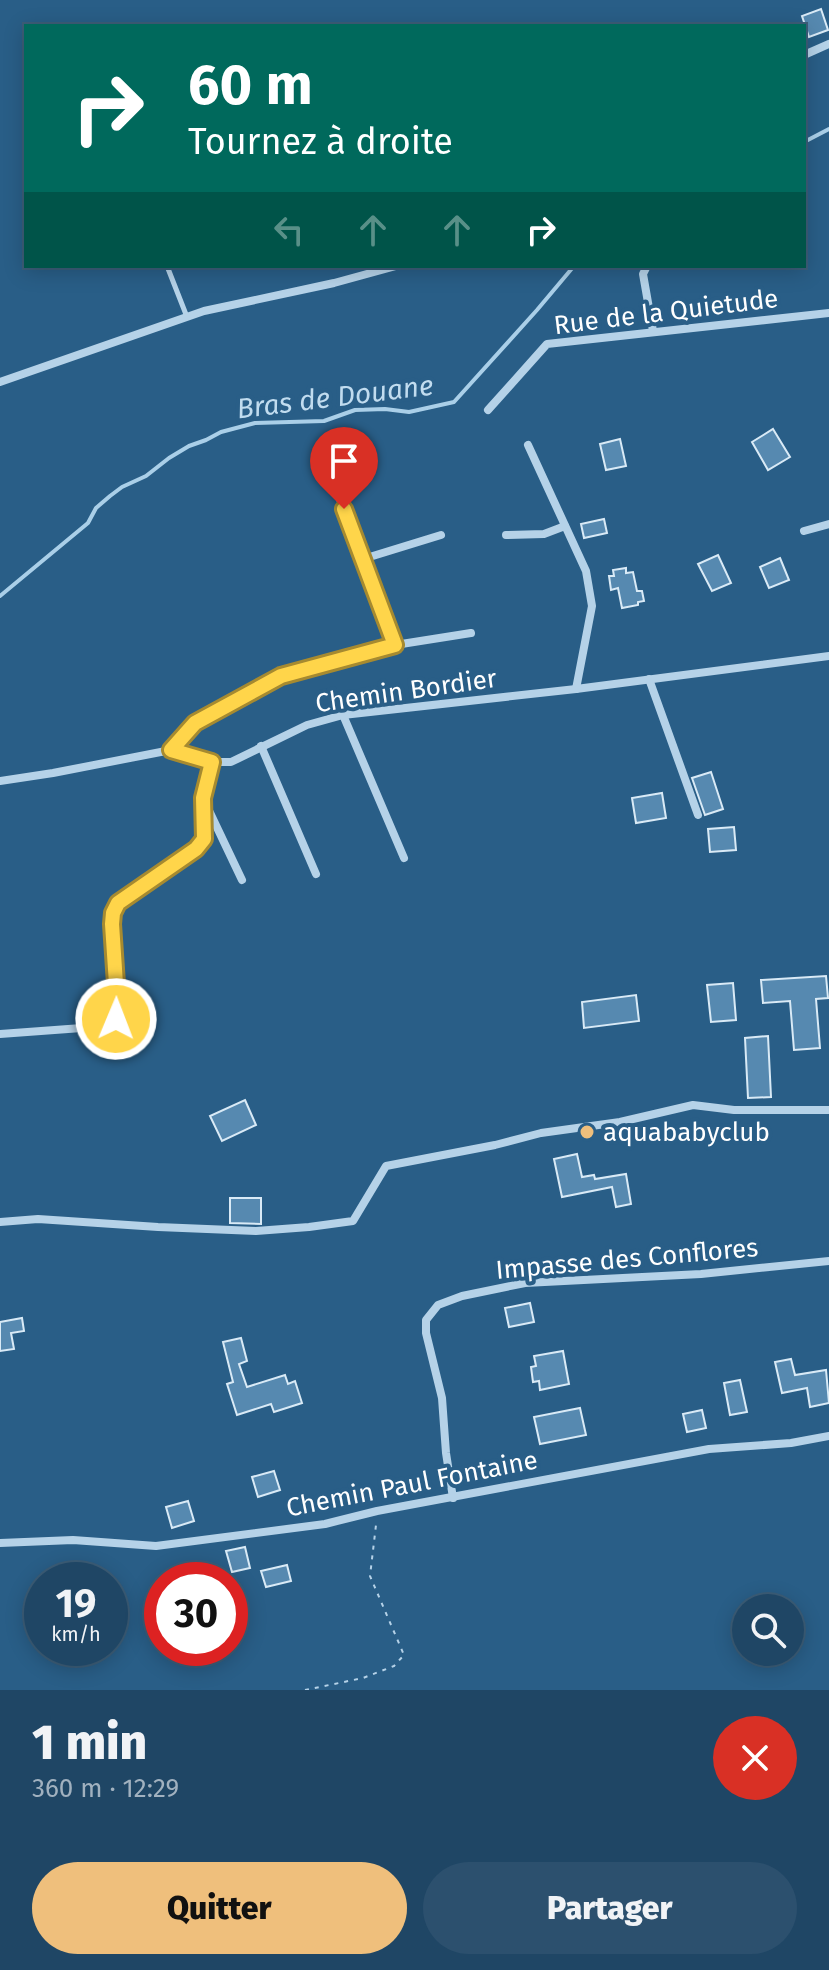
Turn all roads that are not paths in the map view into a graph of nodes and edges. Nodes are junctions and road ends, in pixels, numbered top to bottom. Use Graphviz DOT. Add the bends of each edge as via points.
graph roads {
  1 [pos="829,44"];
  2 [pos="806,54"];
  3 [pos="168,268"];
  4 [pos="389,268"];
  5 [pos="646,268"];
  6 [pos="829,313"];
  7 [pos="187,317"];
  8 [pos="653,331"];
  9 [pos="0,382"];
  10 [pos="488,410"];
  11 [pos="528,445"];
  12 [pos="325,459"];
  13 [pos="829,524"];
  14 [pos="565,526"];
  15 [pos="804,531"];
  16 [pos="441,535"];
  17 [pos="506,535"];
  18 [pos="363,559"];
  19 [pos="471,633"];
  20 [pos="395,645"];
  21 [pos="829,656"];
  22 [pos="649,679"];
  23 [pos="576,689"];
  24 [pos="343,715"];
  25 [pos="261,746"];
  26 [pos="171,750"];
  27 [pos="212,762"];
  28 [pos="0,781"];
  29 [pos="203,798"];
  30 [pos="698,815"];
  31 [pos="404,858"];
  32 [pos="316,874"];
  33 [pos="242,880"];
  34 [pos="0,1034"];
  35 [pos="829,1110"];
  36 [pos="0,1222"];
  37 [pos="829,1261"];
  38 [pos="829,1436"];
  39 [pos="453,1498"];
  40 [pos="0,1543"];
  1 -- 2 [label="street"];
  3 -- 7 [label="lane"];
  4 -- 7 [label="street"];
  5 -- 8 [label="street"];
  6 -- 8 [label="street, Rue de la Quietude"];
  7 -- 9 [label="street"];
  8 -- 10 [label="street, Rue de la Quietude" via="547,344"];
  11 -- 14 [label="street"];
  12 -- 18 [label="street"];
  13 -- 15 [label="street"];
  14 -- 17 [label="street" via="544,534"];
  14 -- 23 [label="street" via="586,571 592,600"];
  16 -- 18 [label="street"];
  18 -- 20 [label="street"];
  19 -- 20 [label="street"];
  20 -- 26 [label="street" via="281,676 195,723"];
  21 -- 22 [label="street, Chemin Bordier"];
  22 -- 23 [label="street, Chemin Bordier"];
  22 -- 30 [label="street"];
  23 -- 24 [label="street, Chemin Bordier"];
  24 -- 25 [label="street, Chemin Bordier"];
  24 -- 31 [label="street"];
  25 -- 27 [label="street, Chemin Bordier" via="231,762"];
  25 -- 32 [label="street"];
  26 -- 27 [label="street"];
  26 -- 28 [label="street"];
  27 -- 29 [label="street"];
  29 -- 33 [label="street"];
  29 -- 34 [label="street" via="202,844 118,903 113,913 116,1019 109,1026"];
  35 -- 36 [label="street" via="693,1105 386,1166 353,1221 309,1227 256,1231 38,1219"];
  37 -- 39 [label="street, Impasse des Conflores" via="525,1283 438,1305 426,1320 426,1333 442,1398"];
  38 -- 39 [label="street, Chemin Paul Fontaine" via="709,1449"];
  39 -- 40 [label="street, Chemin Paul Fontaine" via="325,1524 156,1546 73,1540"];
}
